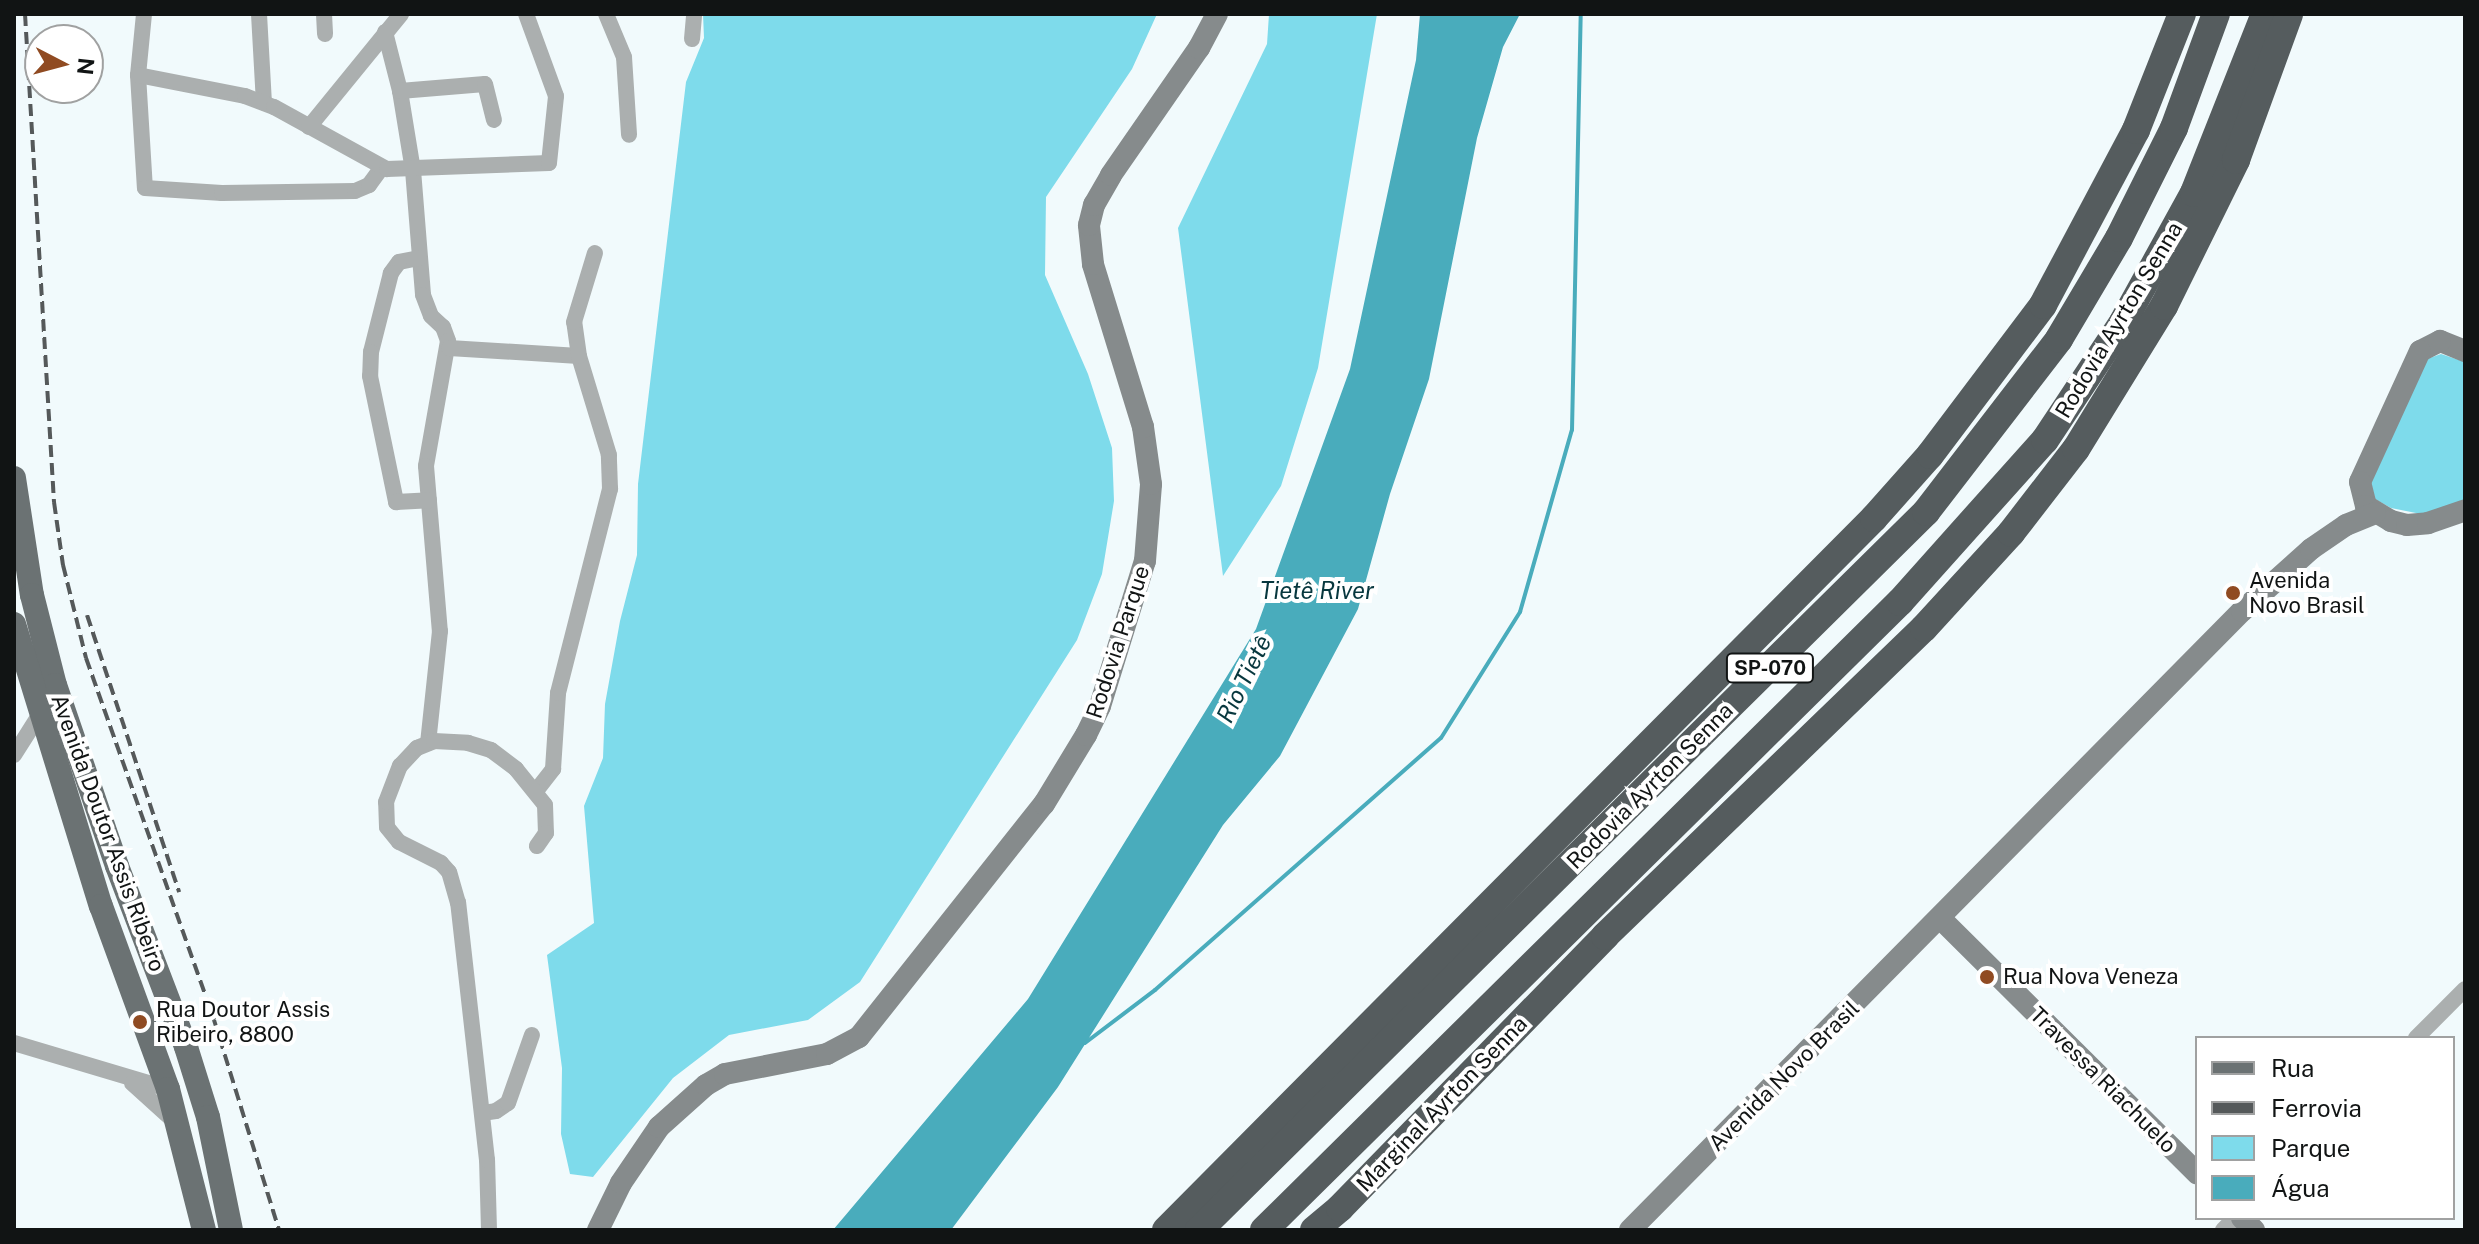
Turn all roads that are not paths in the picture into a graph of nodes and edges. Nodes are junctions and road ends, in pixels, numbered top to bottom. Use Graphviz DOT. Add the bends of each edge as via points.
graph roads {
  1 [pos="144,14"];
  2 [pos="259,14"];
  3 [pos="324,14"];
  4 [pos="401,14"];
  5 [pos="526,14"];
  6 [pos="606,14"];
  7 [pos="694,14"];
  8 [pos="1217,14"];
  9 [pos="2182,14"];
  10 [pos="2216,14"];
  11 [pos="2265,14"];
  12 [pos="2289,14"];
  13 [pos="385,32"];
  14 [pos="325,34"];
  15 [pos="692,39"];
  16 [pos="138,75"];
  17 [pos="400,91"];
  18 [pos="264,103"];
  19 [pos="494,120"];
  20 [pos="309,127"];
  21 [pos="629,135"];
  22 [pos="382,167"];
  23 [pos="413,170"];
  24 [pos="595,253"];
  25 [pos="419,258"];
  26 [pos="449,348"];
  27 [pos="2465,351"];
  28 [pos="579,356"];
  29 [pos="14,478"];
  30 [pos="2360,482"];
  31 [pos="429,500"];
  32 [pos="2465,510"];
  33 [pos="2375,513"];
  34 [pos="2311,549"];
  35 [pos="14,624"];
  36 [pos="40,714"];
  37 [pos="428,743"];
  38 [pos="14,755"];
  39 [pos="536,791"];
  40 [pos="1751,795"];
  41 [pos="537,846"];
  42 [pos="1941,919"];
  43 [pos="2465,989"];
  44 [pos="532,1035"];
  45 [pos="2418,1036"];
  46 [pos="14,1043"];
  47 [pos="1453,1046"];
  48 [pos="125,1077"];
  49 [pos="168,1089"];
  50 [pos="482,1113"];
  51 [pos="208,1117"];
  52 [pos="179,1126"];
  53 [pos="2195,1171"];
  54 [pos="1333,1219"];
  55 [pos="204,1230"];
  56 [pos="231,1230"];
  57 [pos="489,1230"];
  58 [pos="598,1230"];
  59 [pos="1166,1230"];
  60 [pos="1199,1230"];
  61 [pos="1264,1230"];
  62 [pos="1314,1230"];
  63 [pos="1630,1230"];
  1 -- 16 [label="street"];
  2 -- 18 [label="street"];
  3 -- 14 [label="street"];
  4 -- 13 [label="street"];
  5 -- 23 [label="street" via="556,96 549,163"];
  6 -- 21 [label="street" via="624,57"];
  7 -- 15 [label="street"];
  8 -- 58 [label="street, Rodovia Parque" via="1111,175 1089,225 1093,264 1143,427 1151,484 1145,561 1086,735 1044,804 865,1031 827,1054 725,1074 706,1085 659,1127 621,1183"];
  9 -- 59 [label="highway, Rodovia Ayrton Senna / SP-070" via="2130,142 2043,305 1930,455 1863,530"];
  10 -- 60 [label="highway, Rodovia Ayrton Senna / SP-070" via="2174,128 2119,238 2059,339 1926,512"];
  11 -- 47 [label="highway, Rodovia Ayrton Senna / SP-070" via="2194,193 2130,311 2045,440 1900,602"];
  12 -- 40 [label="highway" via="2258,109 2193,250 2130,366 2076,449 1973,578"];
  13 -- 17 [label="street"];
  13 -- 20 [label="street"];
  16 -- 18 [label="street"];
  16 -- 22 [label="street" via="145,188 355,191 369,185"];
  17 -- 19 [label="street" via="485,84"];
  17 -- 23 [label="street"];
  18 -- 20 [label="street"];
  20 -- 22 [label="street"];
  22 -- 23 [label="street"];
  23 -- 25 [label="street"];
  24 -- 28 [label="street" via="574,322"];
  25 -- 26 [label="street" via="425,304 446,331"];
  25 -- 31 [label="street" via="399,262 391,273 373,341 370,376 396,502"];
  26 -- 28 [label="street"];
  26 -- 31 [label="street" via="426,466"];
  27 -- 30 [label="street, Avenida Novo Brasil" via="2440,341 2420,351"];
  28 -- 39 [label="street" via="605,438 610,489 558,693 553,769"];
  29 -- 51 [label="main road, Avenida Doutor Assis Ribeiro" via="27,570 55,685"];
  30 -- 33 [label="street" via="2361,495"];
  30 -- 34 [label="street, Avenida Novo Brasil"];
  31 -- 37 [label="street" via="440,631"];
  32 -- 33 [label="street" via="2407,525"];
  33 -- 34 [label="street, Avenida Novo Brasil"];
  34 -- 42 [label="street, Avenida Novo Brasil" via="2242,611"];
  35 -- 36 [label="main road, Avenida Doutor Assis Ribeiro"];
  36 -- 38 [label="street"];
  36 -- 49 [label="main road, Avenida Doutor Assis Ribeiro" via="101,906"];
  37 -- 39 [label="street" via="460,741 484,747"];
  37 -- 50 [label="street" via="400,766 386,802 386,822 399,842 441,863 455,888"];
  39 -- 41 [label="street" via="547,819"];
  40 -- 47 [label="highway" via="1700,827"];
  40 -- 54 [label="highway, Marginal Ayrton Senna" via="1567,974"];
  42 -- 53 [label="street, Travessa Riachuelo"];
  42 -- 63 [label="street, Avenida Novo Brasil"];
  43 -- 45 [label="street"];
  44 -- 50 [label="street" via="508,1103"];
  46 -- 48 [label="street"];
  47 -- 61 [label="highway, Rodovia Ayrton Senna / SP-070"];
  48 -- 49 [label="street"];
  48 -- 52 [label="street"];
  49 -- 51 [label="main road"];
  49 -- 52 [label="main road, Avenida Doutor Assis Ribeiro"];
  50 -- 57 [label="street"];
  51 -- 56 [label="main road, Avenida Doutor Assis Ribeiro"];
  52 -- 55 [label="main road, Avenida Doutor Assis Ribeiro"];
  54 -- 62 [label="highway, Marginal Ayrton Senna"];
}
